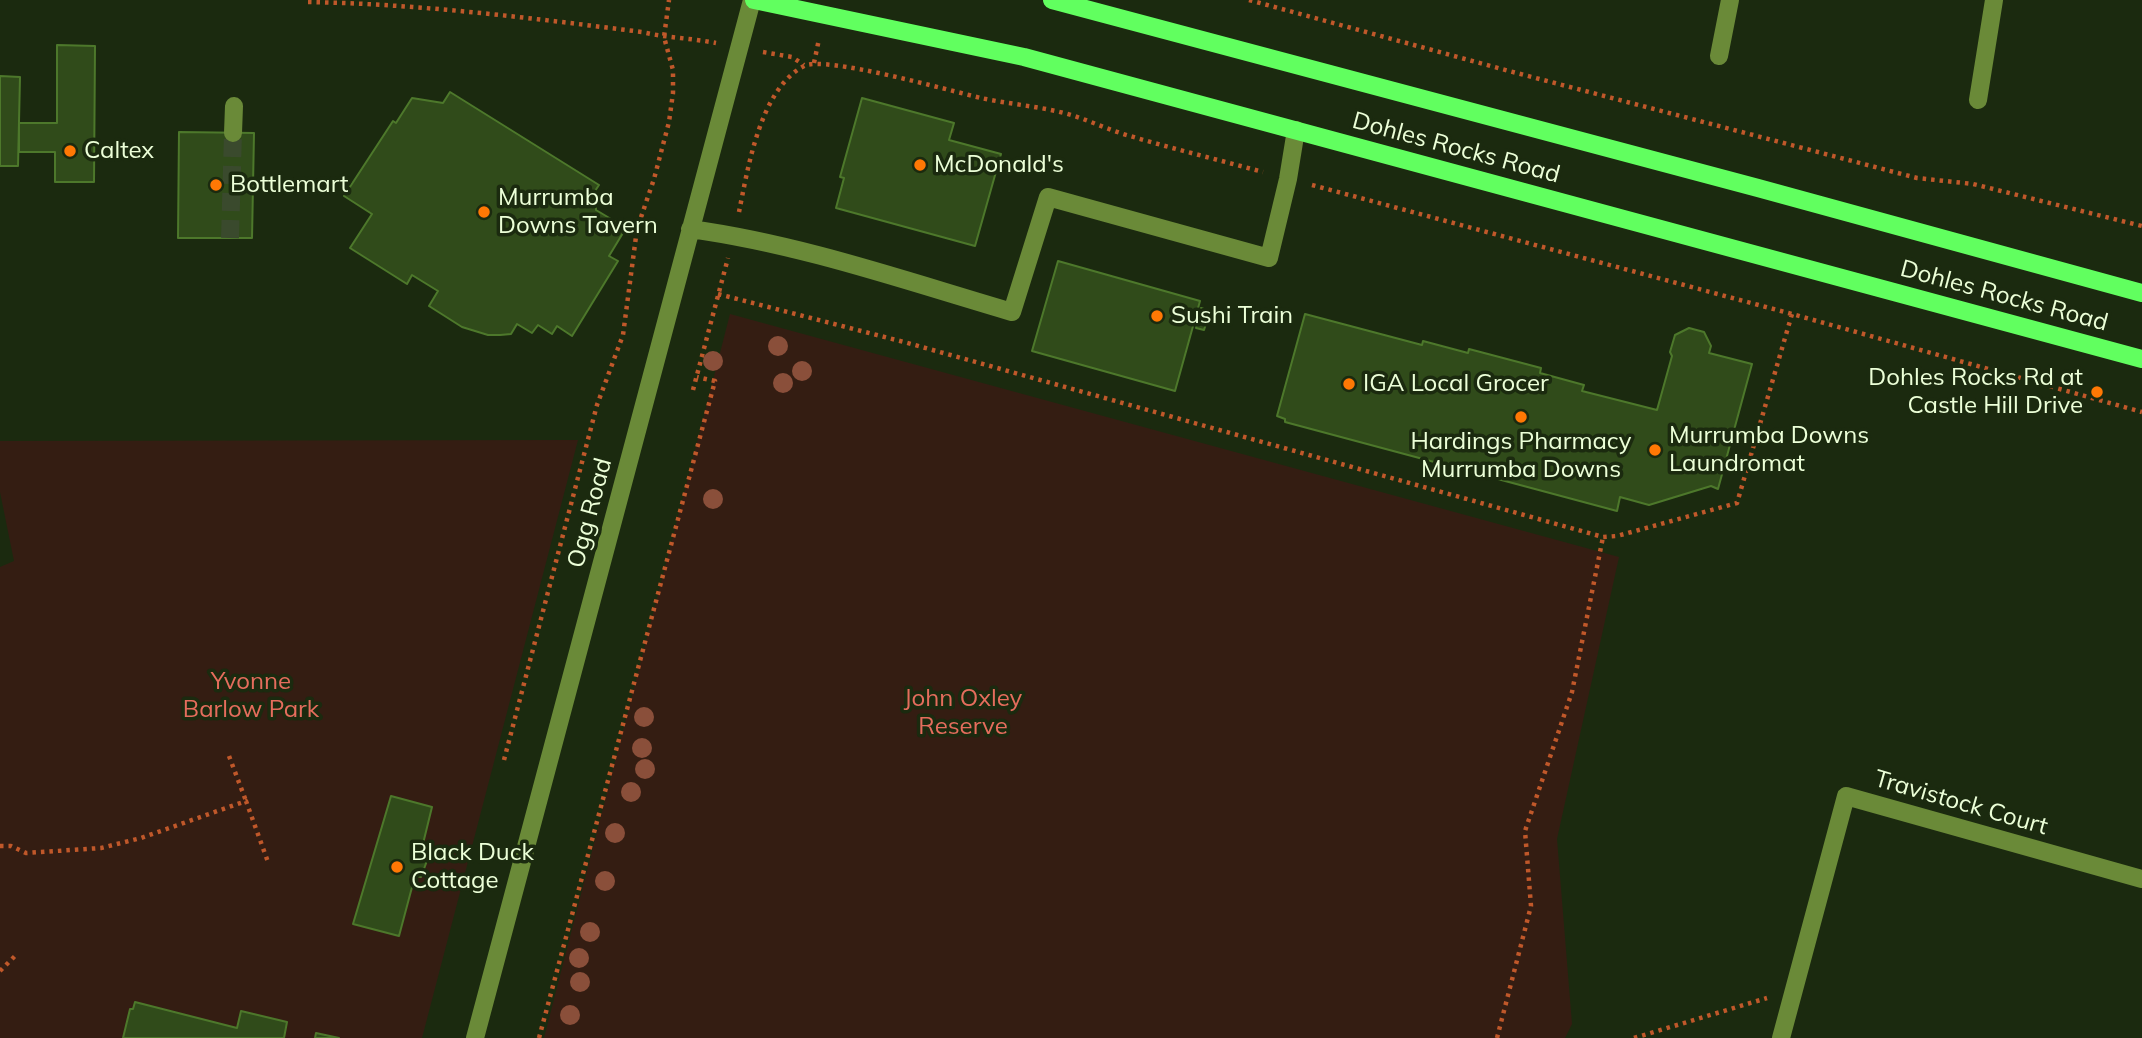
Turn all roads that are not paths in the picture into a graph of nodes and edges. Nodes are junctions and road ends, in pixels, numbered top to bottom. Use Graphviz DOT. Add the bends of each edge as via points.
graph roads {
  1 [pos="753,0"];
  2 [pos="1052,0"];
  3 [pos="1730,0"];
  4 [pos="1994,0"];
  5 [pos="1718,56"];
  6 [pos="1978,100"];
  7 [pos="234,106"];
  8 [pos="1296,130"];
  9 [pos="233,133"];
  10 [pos="690,229"];
  11 [pos="2142,293"];
  12 [pos="2142,359"];
  13 [pos="2142,879"];
  14 [pos="475,1038"];
  15 [pos="1781,1038"];
  1 -- 8 [label="main road, Dohles Rocks Road" via="1024,57"];
  1 -- 10 [label="street, Ogg Road"];
  2 -- 11 [label="main road, Dohles Rocks Road"];
  3 -- 5 [label="street"];
  4 -- 6 [label="street"];
  7 -- 9 [label="street"];
  8 -- 10 [label="street" via="1269,258 1048,197 1012,312 816,254"];
  8 -- 12 [label="main road, Dohles Rocks Road"];
  10 -- 14 [label="street, Ogg Road"];
  13 -- 15 [label="street, Travistock Court" via="1846,796"];
}
